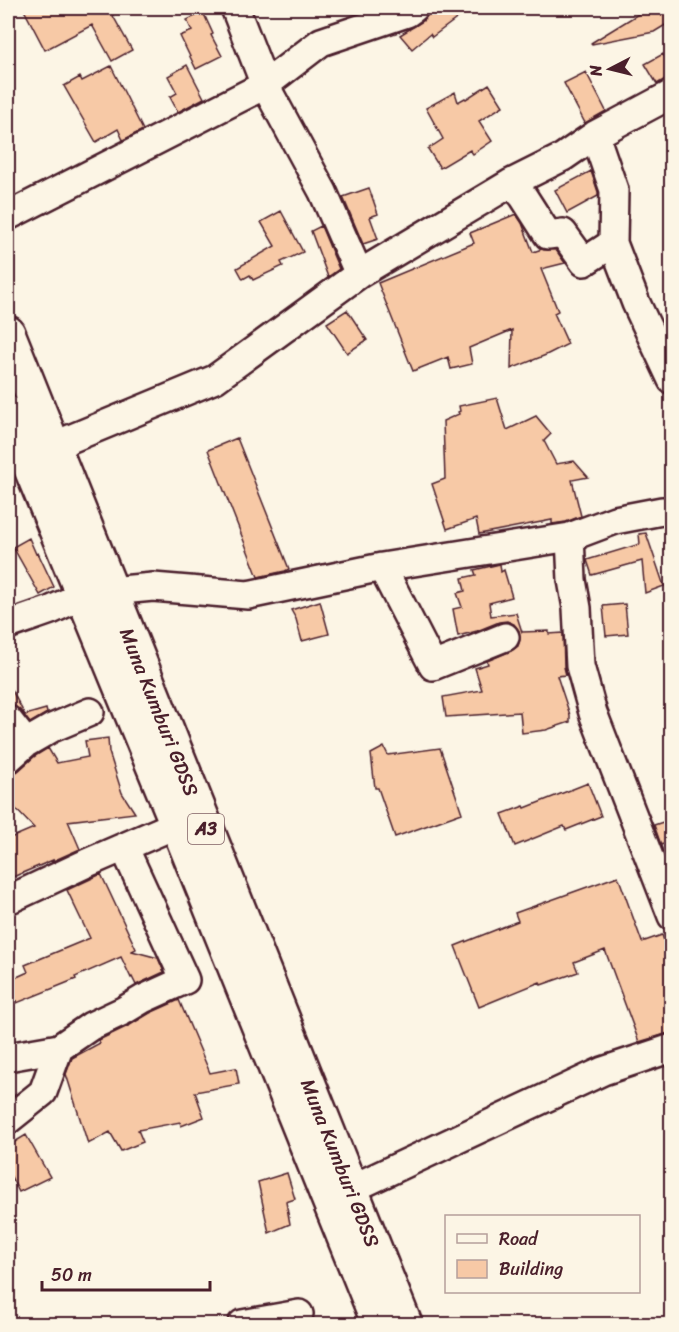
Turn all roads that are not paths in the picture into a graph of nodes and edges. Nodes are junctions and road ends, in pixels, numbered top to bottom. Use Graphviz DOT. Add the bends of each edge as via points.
graph roads {
  1 [pos="235,8"];
  2 [pos="414,8"];
  3 [pos="265,85"];
  4 [pos="672,94"];
  5 [pos="595,135"];
  6 [pos="510,183"];
  7 [pos="8,216"];
  8 [pos="613,243"];
  9 [pos="359,274"];
  10 [pos="8,333"];
  11 [pos="672,380"];
  12 [pos="8,413"];
  13 [pos="53,446"];
  14 [pos="672,512"];
  15 [pos="570,537"];
  16 [pos="382,567"];
  17 [pos="97,594"];
  18 [pos="8,625"];
  19 [pos="505,637"];
  20 [pos="90,712"];
  21 [pos="8,720"];
  22 [pos="17,751"];
  23 [pos="177,824"];
  24 [pos="124,847"];
  25 [pos="8,900"];
  26 [pos="672,915"];
  27 [pos="59,1048"];
  28 [pos="672,1048"];
  29 [pos="8,1057"];
  30 [pos="8,1120"];
  31 [pos="351,1189"];
  32 [pos="299,1314"];
  33 [pos="242,1324"];
  34 [pos="379,1324"];
  35 [pos="405,1324"];
  1 -- 3 [label="street"];
  2 -- 3 [label="street" via="321,42"];
  3 -- 7 [label="street"];
  3 -- 9 [label="street" via="323,192"];
  4 -- 5 [label="street"];
  5 -- 6 [label="street"];
  5 -- 8 [label="street" via="614,190"];
  6 -- 8 [label="street" via="548,235 563,233 584,262"];
  6 -- 9 [label="street"];
  8 -- 11 [label="street"];
  9 -- 13 [label="street" via="215,379"];
  10 -- 13 [label="highway, Muna Kumburi GDSS / A3"];
  12 -- 17 [label="highway, Muna Kumburi GDSS / A3"];
  13 -- 17 [label="highway, Muna Kumburi GDSS / A3"];
  14 -- 15 [label="street" via="615,520"];
  15 -- 16 [label="street"];
  15 -- 26 [label="street" via="580,666 631,814"];
  16 -- 17 [label="street" via="248,595 153,587"];
  16 -- 19 [label="street" via="433,666"];
  17 -- 18 [label="street"];
  17 -- 23 [label="highway, Muna Kumburi GDSS / A3"];
  17 -- 31 [label="highway, Muna Kumburi GDSS / A3"];
  20 -- 22 [label="street" via="52,728"];
  21 -- 22 [label="street"];
  23 -- 24 [label="street"];
  23 -- 34 [label="highway, Muna Kumburi GDSS / A3"];
  24 -- 25 [label="street"];
  24 -- 27 [label="street" via="185,980 91,1026"];
  27 -- 29 [label="street"];
  27 -- 30 [label="street" via="43,1092"];
  28 -- 31 [label="street" via="603,1071"];
  31 -- 35 [label="highway, Muna Kumburi GDSS / A3"];
  32 -- 33 [label="street"];
}
